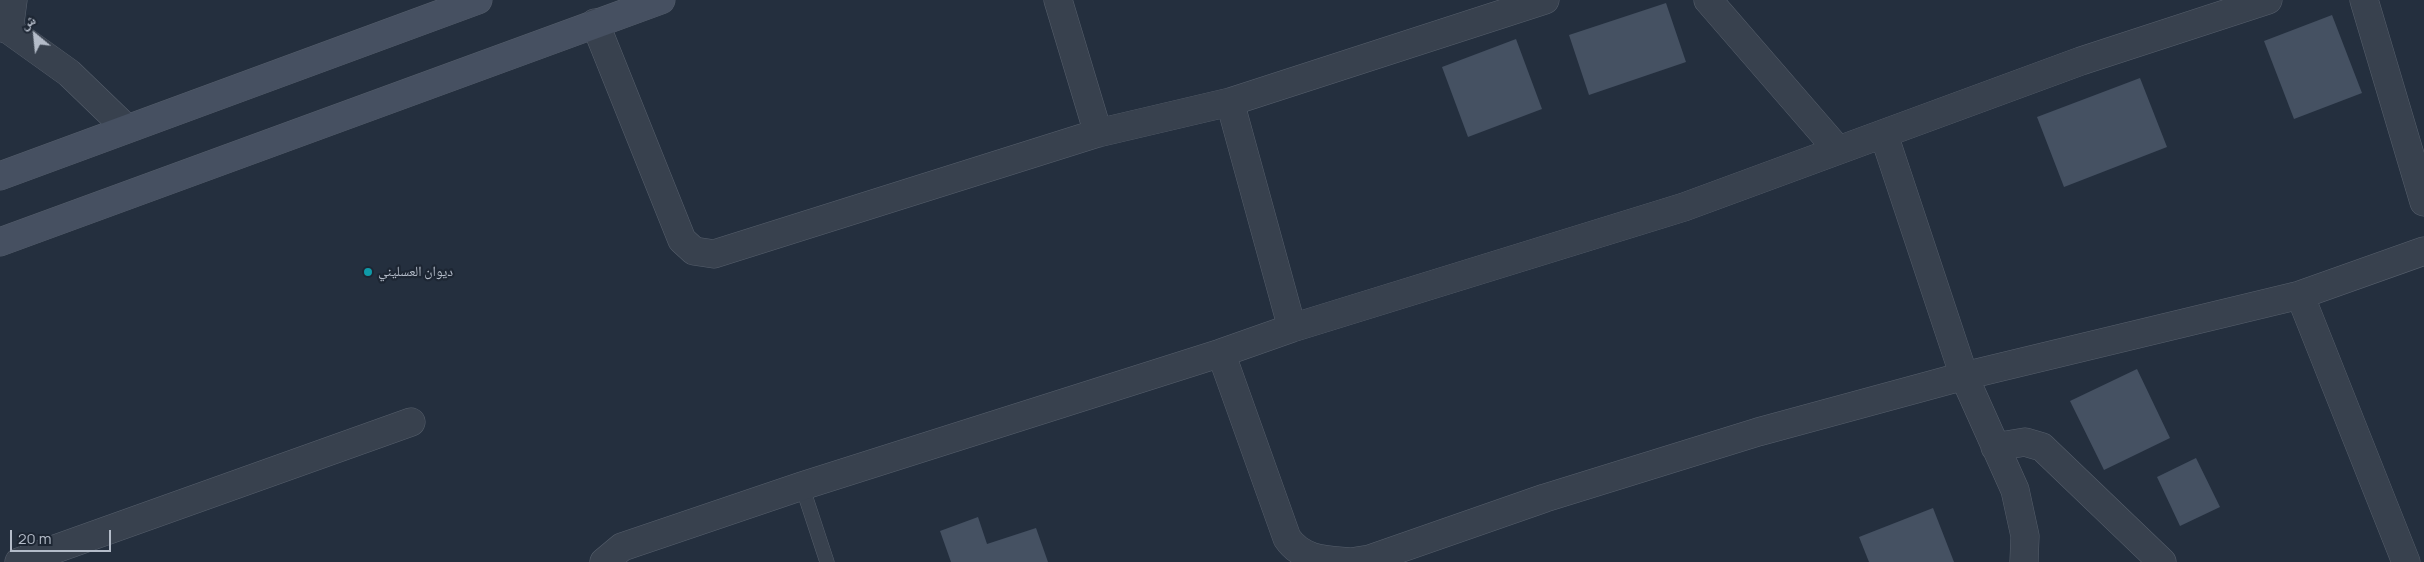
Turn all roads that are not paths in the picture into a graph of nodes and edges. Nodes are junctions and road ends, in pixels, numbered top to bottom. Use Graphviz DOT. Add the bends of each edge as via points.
graph roads {
  1 [pos="13,0"];
  2 [pos="478,0"];
  3 [pos="661,0"];
  4 [pos="1058,0"];
  5 [pos="1545,0"];
  6 [pos="1708,0"];
  7 [pos="2268,0"];
  8 [pos="2364,0"];
  9 [pos="595,23"];
  10 [pos="5,28"];
  11 [pos="1230,102"];
  12 [pos="126,128"];
  13 [pos="1098,133"];
  14 [pos="1884,135"];
  15 [pos="1838,150"];
  16 [pos="0,176"];
  17 [pos="2424,202"];
  18 [pos="0,242"];
  19 [pos="2424,251"];
  20 [pos="2300,295"];
  21 [pos="1292,328"];
  22 [pos="1220,353"];
  23 [pos="1964,376"];
  24 [pos="411,422"];
  25 [pos="1995,447"];
  26 [pos="802,486"];
  27 [pos="19,562"];
  28 [pos="604,562"];
  29 [pos="827,562"];
  30 [pos="1351,562"];
  31 [pos="2024,562"];
  32 [pos="2162,562"];
  33 [pos="2406,562"];
  1 -- 10 [label="street"];
  2 -- 12 [label="street"];
  3 -- 9 [label="street"];
  4 -- 13 [label="street"];
  5 -- 11 [label="street"];
  6 -- 15 [label="street"];
  7 -- 14 [label="street" via="2081,61"];
  8 -- 17 [label="street"];
  9 -- 13 [label="street" via="682,240 694,251 714,254"];
  9 -- 18 [label="street"];
  10 -- 12 [label="street" via="69,73"];
  11 -- 13 [label="street"];
  11 -- 21 [label="street"];
  12 -- 16 [label="street"];
  14 -- 15 [label="street"];
  14 -- 23 [label="street"];
  15 -- 21 [label="street" via="1684,208"];
  19 -- 20 [label="street"];
  20 -- 23 [label="street"];
  20 -- 33 [label="street"];
  21 -- 22 [label="street"];
  22 -- 26 [label="street"];
  22 -- 30 [label="street" via="1287,538 1301,553"];
  23 -- 25 [label="street"];
  23 -- 30 [label="street" via="1652,463 1370,559"];
  24 -- 27 [label="street"];
  25 -- 31 [label="street" via="2015,490 2025,536"];
  25 -- 32 [label="street" via="2025,442 2042,447"];
  26 -- 28 [label="street" via="622,547"];
  26 -- 29 [label="lane"];
}
